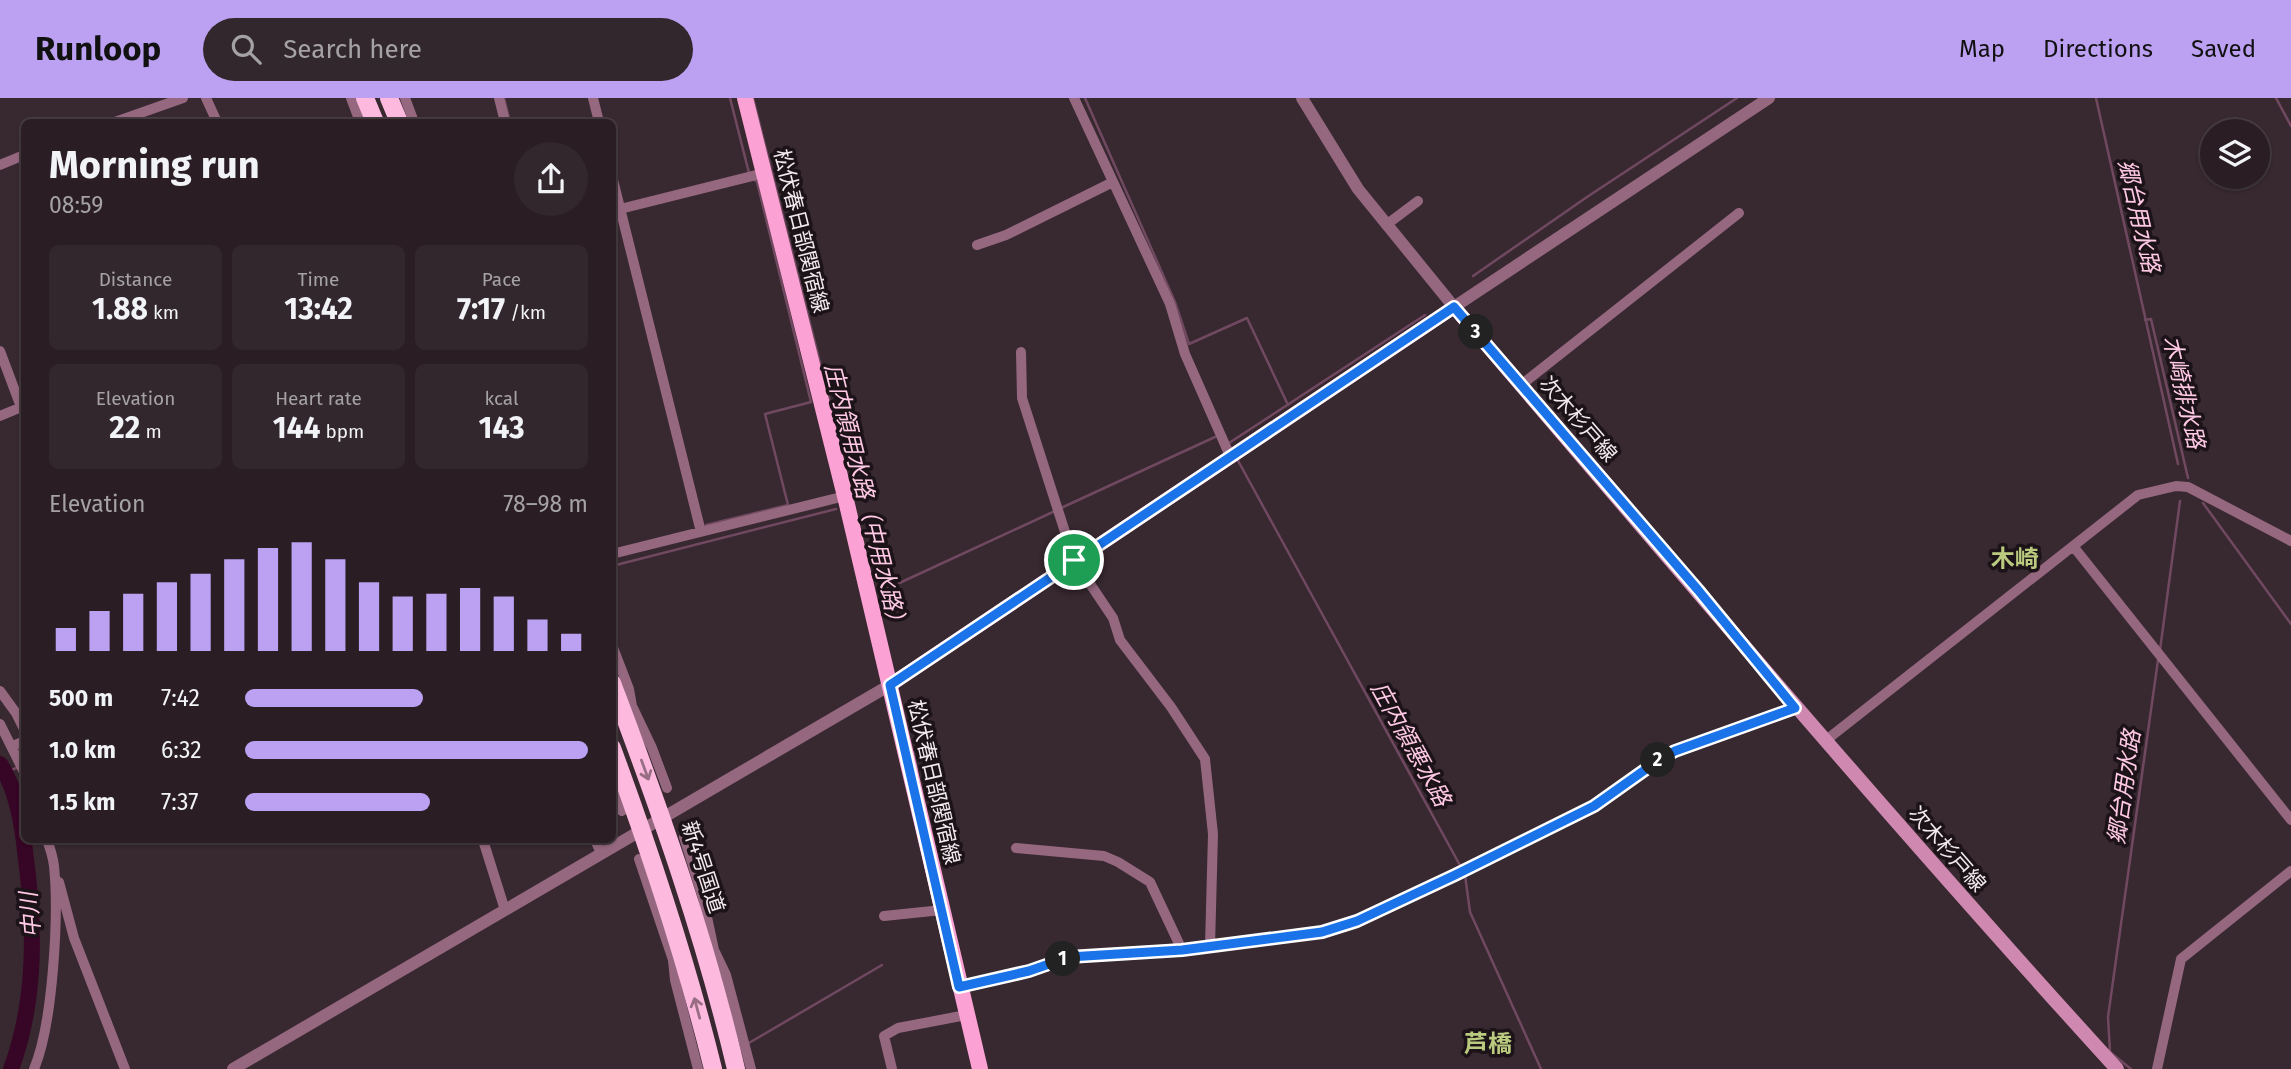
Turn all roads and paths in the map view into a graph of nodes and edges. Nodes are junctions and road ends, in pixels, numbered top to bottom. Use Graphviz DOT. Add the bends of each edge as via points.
graph roads {
  1 [pos="183,98"];
  2 [pos="206,98"];
  3 [pos="351,98"];
  4 [pos="365,98"];
  5 [pos="389,98"];
  6 [pos="405,98"];
  7 [pos="499,98"];
  8 [pos="593,98"];
  9 [pos="745,98"];
  10 [pos="1074,98"];
  11 [pos="1302,98"];
  12 [pos="1769,98"];
  13 [pos="124,119"];
  14 [pos="216,119"];
  15 [pos="359,119"];
  16 [pos="374,119"];
  17 [pos="398,119"];
  18 [pos="413,119"];
  19 [pos="504,119"];
  20 [pos="598,119"];
  21 [pos="21,156"];
  22 [pos="0,165"];
  23 [pos="764,173"];
  24 [pos="1113,182"];
  25 [pos="1418,201"];
  26 [pos="617,209"];
  27 [pos="1739,213"];
  28 [pos="1387,225"];
  29 [pos="977,245"];
  30 [pos="1454,307"];
  31 [pos="0,351"];
  32 [pos="1021,352"];
  33 [pos="1521,385"];
  34 [pos="21,402"];
  35 [pos="21,408"];
  36 [pos="0,416"];
  37 [pos="1230,456"];
  38 [pos="845,496"];
  39 [pos="701,533"];
  40 [pos="2291,541"];
  41 [pos="2073,546"];
  42 [pos="616,553"];
  43 [pos="1074,560"];
  44 [pos="616,659"];
  45 [pos="890,685"];
  46 [pos="616,690"];
  47 [pos="0,691"];
  48 [pos="1795,708"];
  49 [pos="633,721"];
  50 [pos="21,723"];
  51 [pos="0,724"];
  52 [pos="1825,741"];
  53 [pos="21,742"];
  54 [pos="13,746"];
  55 [pos="21,765"];
  56 [pos="616,774"];
  57 [pos="616,778"];
  58 [pos="667,788"];
  59 [pos="622,811"];
  60 [pos="663,817"];
  61 [pos="2291,820"];
  62 [pos="643,828"];
  63 [pos="684,838"];
  64 [pos="48,843"];
  65 [pos="484,843"];
  66 [pos="596,843"];
  67 [pos="1016,848"];
  68 [pos="601,853"];
  69 [pos="639,859"];
  70 [pos="54,864"];
  71 [pos="2291,871"];
  72 [pos="505,910"];
  73 [pos="942,911"];
  74 [pos="884,916"];
  75 [pos="706,935"];
  76 [pos="1210,946"];
  77 [pos="675,948"];
  78 [pos="1182,950"];
  79 [pos="959,987"];
  80 [pos="966,1015"];
  81 [pos="34,1069"];
  82 [pos="125,1069"];
  83 [pos="233,1069"];
  84 [pos="698,1069"];
  85 [pos="713,1069"];
  86 [pos="736,1069"];
  87 [pos="751,1069"];
  88 [pos="892,1069"];
  89 [pos="979,1069"];
  90 [pos="2117,1069"];
  91 [pos="2157,1069"];
  1 -- 13 [label="street"];
  2 -- 14 [label="street"];
  3 -- 15 [label="street"];
  4 -- 16 [label="highway"];
  5 -- 17 [label="highway"];
  6 -- 18 [label="street"];
  7 -- 19 [label="street"];
  8 -- 20 [label="street"];
  9 -- 23 [label="main road, 松伏春日部関宿線"];
  10 -- 24 [label="street"];
  11 -- 28 [label="street" via="1358,189"];
  12 -- 30 [label="street"];
  21 -- 22 [label="street"];
  23 -- 26 [label="street"];
  23 -- 38 [label="main road, 松伏春日部関宿線"];
  24 -- 29 [label="street"];
  24 -- 37 [label="street" via="1170,303 1185,354"];
  25 -- 28 [label="street"];
  26 -- 39 [label="street"];
  27 -- 33 [label="street"];
  28 -- 30 [label="street"];
  30 -- 33 [label="main road, 次木杉戸線"];
  30 -- 37 [label="main road"];
  31 -- 34 [label="street"];
  32 -- 43 [label="street" via="1022,398"];
  33 -- 48 [label="main road, 次木杉戸線"];
  35 -- 36 [label="street"];
  37 -- 43 [label="main road"];
  38 -- 39 [label="street"];
  38 -- 45 [label="main road, 松伏春日部関宿線"];
  39 -- 42 [label="street"];
  40 -- 41 [label="street" via="2188,487 2176,486 2138,495"];
  41 -- 52 [label="street"];
  41 -- 61 [label="street"];
  43 -- 45 [label="main road"];
  43 -- 76 [label="street" via="1113,618 1120,640 1205,760 1213,834"];
  44 -- 49 [label="street"];
  45 -- 60 [label="street"];
  45 -- 73 [label="main road, 松伏春日部関宿線"];
  46 -- 49 [label="highway, 新4号国道"];
  47 -- 50 [label="street"];
  48 -- 52 [label="main road, 次木杉戸線"];
  48 -- 76 [label="street" via="1675,751 1594,806 1357,921 1322,932"];
  49 -- 58 [label="street" via="652,748"];
  49 -- 60 [label="highway, 新4号国道, one-way"];
  51 -- 54 [label="street"];
  52 -- 90 [label="main road, 次木杉戸線"];
  53 -- 54 [label="street"];
  54 -- 55 [label="street"];
  56 -- 62 [label="highway"];
  57 -- 59 [label="street"];
  60 -- 62 [label="street"];
  60 -- 75 [label="highway, 新4号国道"];
  62 -- 68 [label="street"];
  62 -- 77 [label="highway"];
  63 -- 75 [label="street" via="704,898"];
  64 -- 70 [label="street"];
  65 -- 72 [label="street"];
  66 -- 68 [label="street"];
  67 -- 78 [label="street" via="1104,856 1118,862 1150,882"];
  68 -- 72 [label="street"];
  69 -- 77 [label="street"];
  70 -- 81 [label="street" via="51,978 45,1030"];
  70 -- 82 [label="street" via="74,938"];
  71 -- 91 [label="street" via="2181,959"];
  72 -- 83 [label="street"];
  73 -- 74 [label="street"];
  73 -- 79 [label="main road, 松伏春日部関宿線"];
  75 -- 86 [label="highway, 新4号国道"];
  75 -- 87 [label="street" via="726,975"];
  76 -- 78 [label="street"];
  77 -- 84 [label="street"];
  85 -- 77 [label="highway, one-way"];
  78 -- 79 [label="street" via="1069,957"];
  79 -- 80 [label="main road, 松伏春日部関宿線"];
  80 -- 88 [label="street" via="898,1028 884,1036"];
  80 -- 89 [label="main road, 松伏春日部関宿線"];
}
